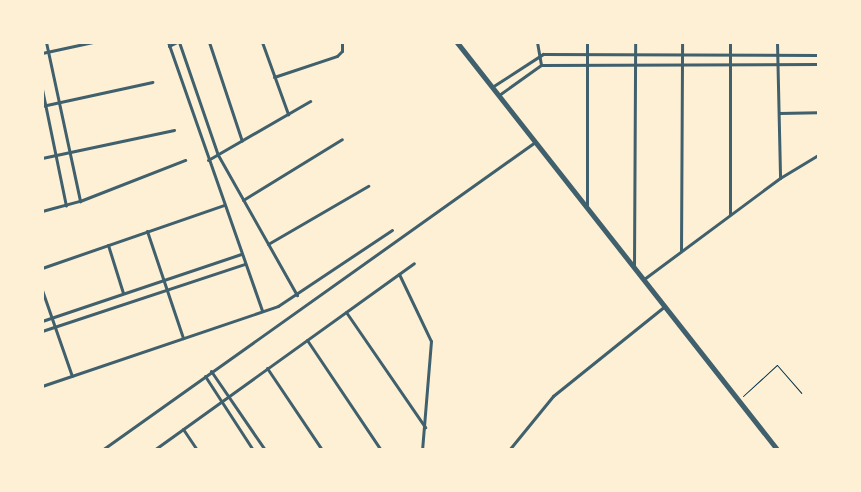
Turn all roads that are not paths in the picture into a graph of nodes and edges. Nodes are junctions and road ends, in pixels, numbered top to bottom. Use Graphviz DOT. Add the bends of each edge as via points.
graph roads {
  1 [pos="46,42"];
  2 [pos="93,42"];
  3 [pos="178,42"];
  4 [pos="208,42"];
  5 [pos="262,42"];
  6 [pos="342,42"];
  7 [pos="457,42"];
  8 [pos="533,42"];
  9 [pos="537,42"];
  10 [pos="587,42"];
  11 [pos="635,42"];
  12 [pos="682,42"];
  13 [pos="730,42"];
  14 [pos="777,42"];
  15 [pos="169,44"];
  16 [pos="537,48"];
  17 [pos="48,52"];
  18 [pos="42,53"];
  19 [pos="587,54"];
  20 [pos="635,54"];
  21 [pos="682,54"];
  22 [pos="730,54"];
  23 [pos="539,55"];
  24 [pos="778,55"];
  25 [pos="818,55"];
  26 [pos="586,64"];
  27 [pos="634,64"];
  28 [pos="730,64"];
  29 [pos="778,64"];
  30 [pos="818,64"];
  31 [pos="541,65"];
  32 [pos="682,65"];
  33 [pos="274,77"];
  34 [pos="152,82"];
  35 [pos="492,87"];
  36 [pos="42,88"];
  37 [pos="498,95"];
  38 [pos="310,101"];
  39 [pos="60,104"];
  40 [pos="44,106"];
  41 [pos="818,112"];
  42 [pos="779,113"];
  43 [pos="288,114"];
  44 [pos="174,130"];
  45 [pos="342,139"];
  46 [pos="242,141"];
  47 [pos="535,142"];
  48 [pos="70,152"];
  49 [pos="56,155"];
  50 [pos="218,155"];
  51 [pos="818,155"];
  52 [pos="42,158"];
  53 [pos="185,160"];
  54 [pos="208,160"];
  55 [pos="780,178"];
  56 [pos="368,186"];
  57 [pos="243,200"];
  58 [pos="80,201"];
  59 [pos="224,205"];
  60 [pos="66,206"];
  61 [pos="587,209"];
  62 [pos="42,211"];
  63 [pos="730,214"];
  64 [pos="392,230"];
  65 [pos="147,231"];
  66 [pos="268,244"];
  67 [pos="108,245"];
  68 [pos="681,251"];
  69 [pos="241,254"];
  70 [pos="414,263"];
  71 [pos="244,264"];
  72 [pos="634,267"];
  73 [pos="42,268"];
  74 [pos="399,274"];
  75 [pos="644,279"];
  76 [pos="164,281"];
  77 [pos="42,290"];
  78 [pos="167,290"];
  79 [pos="123,294"];
  80 [pos="297,295"];
  81 [pos="665,306"];
  82 [pos="262,312"];
  83 [pos="346,312"];
  84 [pos="52,317"];
  85 [pos="42,321"];
  86 [pos="56,327"];
  87 [pos="42,331"];
  88 [pos="183,338"];
  89 [pos="306,340"];
  90 [pos="267,368"];
  91 [pos="211,371"];
  92 [pos="72,376"];
  93 [pos="205,376"];
  94 [pos="42,386"];
  95 [pos="228,395"];
  96 [pos="220,401"];
  97 [pos="183,428"];
  98 [pos="425,428"];
  99 [pos="422,448"];
  100 [pos="102,450"];
  101 [pos="154,450"];
  102 [pos="197,450"];
  103 [pos="253,450"];
  104 [pos="265,450"];
  105 [pos="322,450"];
  106 [pos="381,450"];
  107 [pos="418,450"];
  108 [pos="509,450"];
  109 [pos="778,450"];
  1 -- 17 [label="street"];
  2 -- 17 [label="street"];
  3 -- 15 [label="street"];
  3 -- 50 [label="street"];
  4 -- 46 [label="street"];
  5 -- 33 [label="street"];
  6 -- 33 [label="street" via="342,51 337,56"];
  7 -- 35 [label="street"];
  8 -- 16 [label="street"];
  9 -- 16 [label="street"];
  10 -- 19 [label="street"];
  11 -- 20 [label="street"];
  12 -- 21 [label="street"];
  13 -- 22 [label="street"];
  14 -- 24 [label="street"];
  15 -- 54 [label="street"];
  16 -- 23 [label="street"];
  17 -- 18 [label="street"];
  17 -- 39 [label="street"];
  19 -- 20 [label="street"];
  19 -- 23 [label="street"];
  19 -- 26 [label="street"];
  20 -- 21 [label="street"];
  20 -- 27 [label="street"];
  21 -- 22 [label="street"];
  21 -- 32 [label="street"];
  22 -- 24 [label="street"];
  22 -- 28 [label="street"];
  23 -- 31 [label="street"];
  23 -- 35 [label="street"];
  24 -- 25 [label="street"];
  24 -- 29 [label="street"];
  26 -- 27 [label="street"];
  26 -- 31 [label="street"];
  26 -- 61 [label="street"];
  27 -- 32 [label="street"];
  27 -- 72 [label="street"];
  28 -- 29 [label="street"];
  28 -- 32 [label="street"];
  28 -- 63 [label="street"];
  29 -- 30 [label="street"];
  29 -- 42 [label="street"];
  31 -- 37 [label="street"];
  32 -- 68 [label="street"];
  33 -- 43 [label="street"];
  34 -- 39 [label="street"];
  35 -- 37 [label="street"];
  36 -- 40 [label="street"];
  37 -- 47 [label="street"];
  38 -- 43 [label="street"];
  39 -- 40 [label="street"];
  39 -- 48 [label="street"];
  40 -- 49 [label="street"];
  41 -- 42 [label="street"];
  42 -- 55 [label="street"];
  43 -- 46 [label="street"];
  44 -- 48 [label="street"];
  45 -- 57 [label="street"];
  46 -- 50 [label="street"];
  47 -- 61 [label="street"];
  47 -- 91 [label="street"];
  48 -- 49 [label="street"];
  48 -- 58 [label="street"];
  49 -- 52 [label="street"];
  49 -- 60 [label="street"];
  50 -- 54 [label="street"];
  50 -- 57 [label="street"];
  51 -- 55 [label="street"];
  53 -- 58 [label="street"];
  54 -- 59 [label="street"];
  55 -- 63 [label="street"];
  56 -- 66 [label="street"];
  57 -- 66 [label="street"];
  58 -- 60 [label="street"];
  59 -- 65 [label="street"];
  59 -- 69 [label="street"];
  60 -- 62 [label="street"];
  61 -- 72 [label="street"];
  63 -- 68 [label="street"];
  64 -- 80 [label="street"];
  65 -- 67 [label="street"];
  65 -- 76 [label="street"];
  66 -- 80 [label="street"];
  67 -- 73 [label="street"];
  67 -- 79 [label="street"];
  68 -- 75 [label="street"];
  69 -- 71 [label="street"];
  69 -- 76 [label="street"];
  70 -- 74 [label="street"];
  71 -- 78 [label="street"];
  71 -- 82 [label="street"];
  72 -- 75 [label="street"];
  74 -- 83 [label="street"];
  74 -- 98 [label="street" via="431,342"];
  75 -- 81 [label="street"];
  76 -- 78 [label="street"];
  76 -- 79 [label="street"];
  77 -- 84 [label="street"];
  78 -- 86 [label="street"];
  78 -- 88 [label="street"];
  79 -- 84 [label="street"];
  80 -- 82 [label="street"];
  81 -- 108 [label="street" via="553,396"];
  81 -- 109 [label="street"];
  82 -- 88 [label="street"];
  83 -- 89 [label="street"];
  83 -- 98 [label="street"];
  84 -- 85 [label="street"];
  84 -- 86 [label="street"];
  86 -- 87 [label="street"];
  86 -- 92 [label="street"];
  88 -- 92 [label="street"];
  89 -- 90 [label="street"];
  89 -- 106 [label="street"];
  90 -- 95 [label="street"];
  90 -- 105 [label="street"];
  91 -- 93 [label="street"];
  91 -- 95 [label="street"];
  92 -- 94 [label="street"];
  93 -- 96 [label="street"];
  93 -- 100 [label="street"];
  95 -- 96 [label="street"];
  95 -- 104 [label="street"];
  96 -- 97 [label="street"];
  96 -- 103 [label="street"];
  97 -- 101 [label="street"];
  97 -- 102 [label="street"];
  98 -- 99 [label="street"];
  99 -- 107 [label="street"];
}
